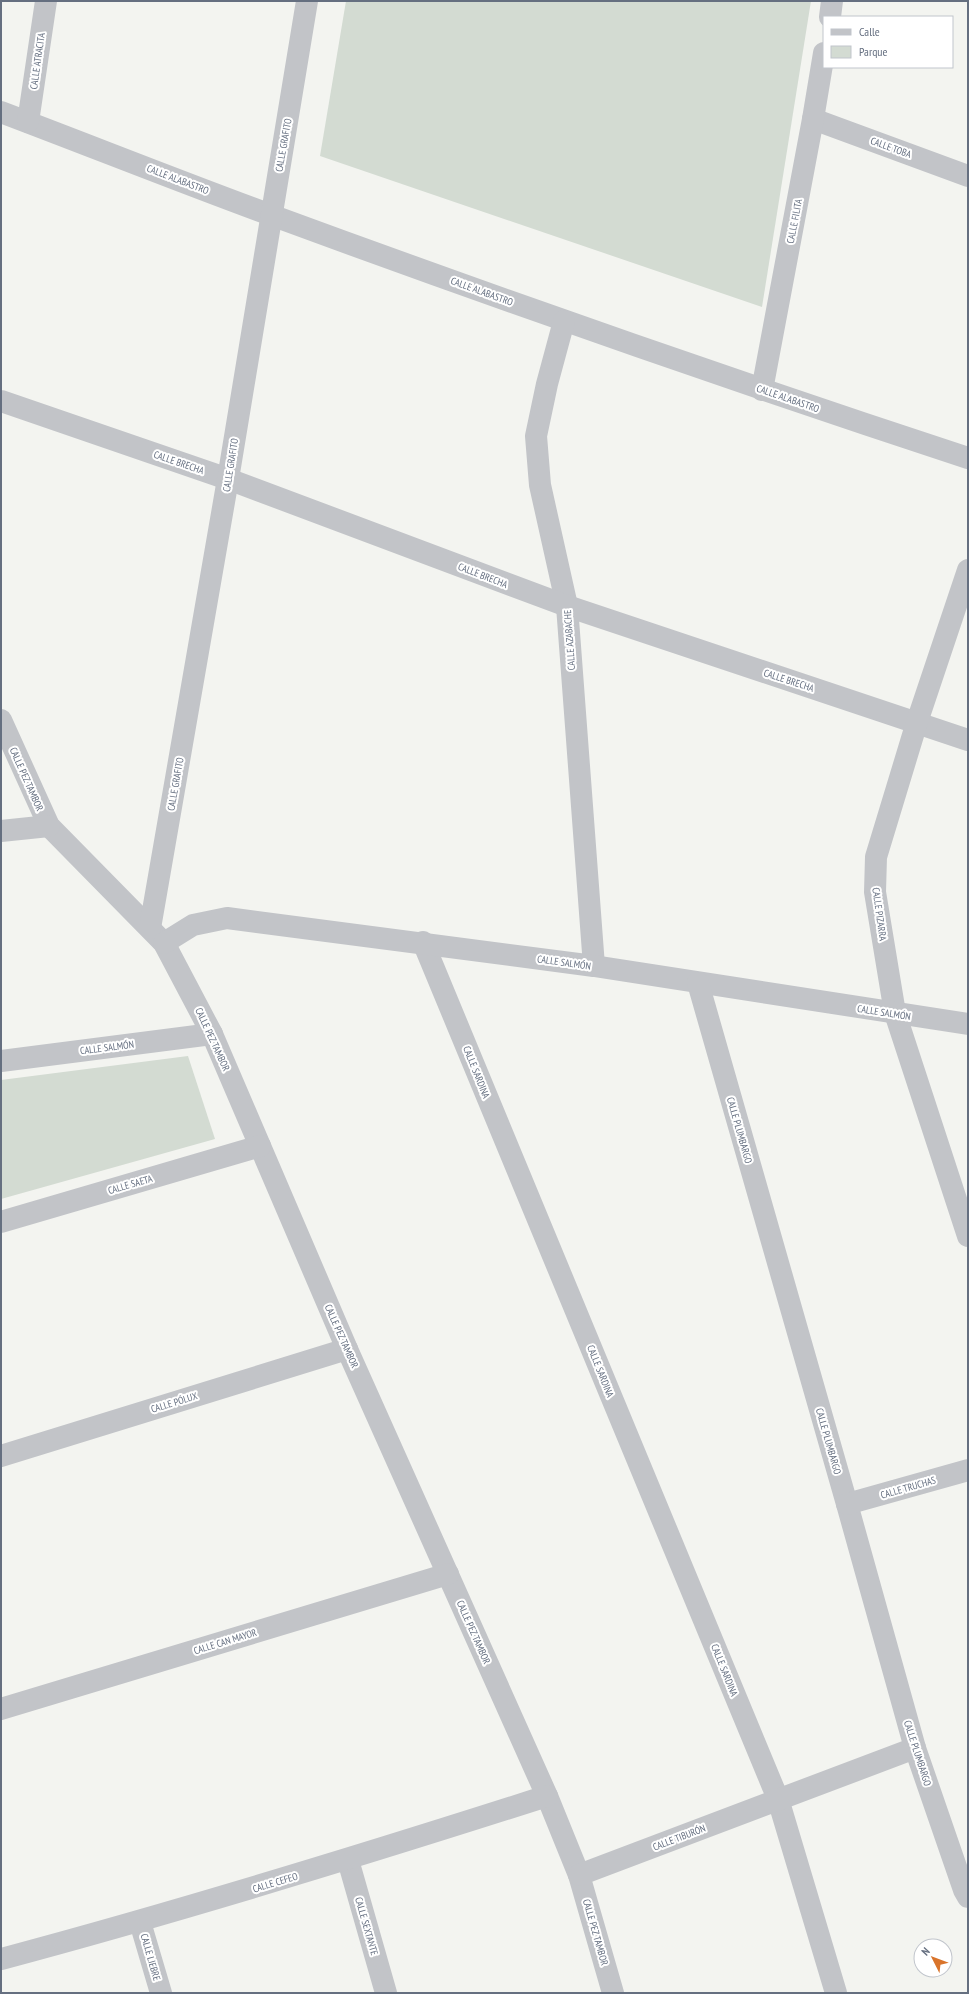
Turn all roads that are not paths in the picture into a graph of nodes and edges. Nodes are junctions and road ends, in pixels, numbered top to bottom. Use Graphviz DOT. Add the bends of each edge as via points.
graph roads {
  1 [pos="46,1"];
  2 [pos="307,1"];
  3 [pos="832,1"];
  4 [pos="830,16"];
  5 [pos="823,59"];
  6 [pos="1,112"];
  7 [pos="813,118"];
  8 [pos="28,122"];
  9 [pos="968,176"];
  10 [pos="270,215"];
  11 [pos="564,321"];
  12 [pos="762,390"];
  13 [pos="1,401"];
  14 [pos="968,458"];
  15 [pos="228,478"];
  16 [pos="968,570"];
  17 [pos="567,606"];
  18 [pos="1,720"];
  19 [pos="917,722"];
  20 [pos="968,740"];
  21 [pos="49,826"];
  22 [pos="1,832"];
  23 [pos="157,936"];
  24 [pos="423,942"];
  25 [pos="594,966"];
  26 [pos="698,983"];
  27 [pos="895,1013"];
  28 [pos="968,1024"];
  29 [pos="212,1034"];
  30 [pos="1,1061"];
  31 [pos="260,1146"];
  32 [pos="1,1222"];
  33 [pos="968,1236"];
  34 [pos="347,1349"];
  35 [pos="1,1456"];
  36 [pos="968,1470"];
  37 [pos="847,1504"];
  38 [pos="448,1574"];
  39 [pos="1,1708"];
  40 [pos="915,1748"];
  41 [pos="547,1796"];
  42 [pos="778,1800"];
  43 [pos="348,1860"];
  44 [pos="579,1875"];
  45 [pos="967,1892"];
  46 [pos="140,1922"];
  47 [pos="1,1959"];
  48 [pos="161,1993"];
  49 [pos="386,1993"];
  50 [pos="613,1993"];
  51 [pos="836,1993"];
  1 -- 8 [label="street, CALLE ATRACITA"];
  2 -- 10 [label="street, CALLE GRAFITO"];
  3 -- 4 [label="street"];
  5 -- 7 [label="street, CALLE FILITA"];
  6 -- 8 [label="street, CALLE ALABASTRO"];
  7 -- 9 [label="street, CALLE TOBA"];
  7 -- 12 [label="street, CALLE FILITA"];
  8 -- 10 [label="street, CALLE ALABASTRO"];
  10 -- 11 [label="street, CALLE ALABASTRO"];
  10 -- 15 [label="street, CALLE GRAFITO"];
  11 -- 12 [label="street, CALLE ALABASTRO"];
  11 -- 17 [label="street, CALLE AZABACHE" via="536,436 540,485"];
  12 -- 14 [label="street, CALLE ALABASTRO"];
  13 -- 15 [label="street, CALLE BRECHA"];
  15 -- 17 [label="street, CALLE BRECHA"];
  15 -- 23 [label="street, CALLE GRAFITO"];
  16 -- 19 [label="street, CALLE PIZARRA"];
  17 -- 19 [label="street, CALLE BRECHA"];
  17 -- 25 [label="street, CALLE AZABACHE"];
  18 -- 21 [label="street, CALLE PEZ TAMBOR"];
  19 -- 20 [label="street, CALLE BRECHA"];
  19 -- 27 [label="street, CALLE PIZARRA" via="876,857 875,892"];
  21 -- 22 [label="street"];
  21 -- 23 [label="street, CALLE PEZ TAMBOR"];
  23 -- 24 [label="street, CALLE SALMÓN" via="227,918"];
  23 -- 29 [label="street, CALLE PEZ TAMBOR"];
  24 -- 25 [label="street, CALLE SALMÓN"];
  24 -- 42 [label="street, CALLE SARDINA"];
  25 -- 26 [label="street, CALLE SALMÓN"];
  26 -- 27 [label="street, CALLE SALMÓN"];
  26 -- 37 [label="street, CALLE PLUMBARGO"];
  27 -- 28 [label="street, CALLE SALMÓN"];
  27 -- 33 [label="street, CALLE PIZARRA"];
  29 -- 30 [label="street, CALLE SALMÓN"];
  29 -- 31 [label="street, CALLE PEZ TAMBOR"];
  31 -- 32 [label="street, CALLE SAETA"];
  31 -- 34 [label="street, CALLE PEZ TAMBOR"];
  34 -- 35 [label="street, CALLE PÓLUX"];
  34 -- 38 [label="street, CALLE PEZ TAMBOR"];
  36 -- 37 [label="street, CALLE TRUCHAS"];
  37 -- 40 [label="street, CALLE PLUMBARGO"];
  38 -- 39 [label="street, CALLE CAN MAYOR"];
  38 -- 41 [label="street, CALLE PEZ TAMBOR"];
  40 -- 42 [label="street"];
  40 -- 45 [label="street, CALLE PLUMBARGO"];
  41 -- 43 [label="street, CALLE CEFEO"];
  41 -- 44 [label="street, CALLE PEZ TAMBOR"];
  42 -- 44 [label="street, CALLE TIBURÓN"];
  42 -- 51 [label="street, CALLE SARDINA"];
  43 -- 46 [label="street, CALLE CEFEO"];
  43 -- 49 [label="street, CALLE SEXTANTE"];
  44 -- 50 [label="street, CALLE PEZ TAMBOR"];
  46 -- 47 [label="street, CALLE CEFEO"];
  46 -- 48 [label="street, CALLE LIEBRE"];
}
